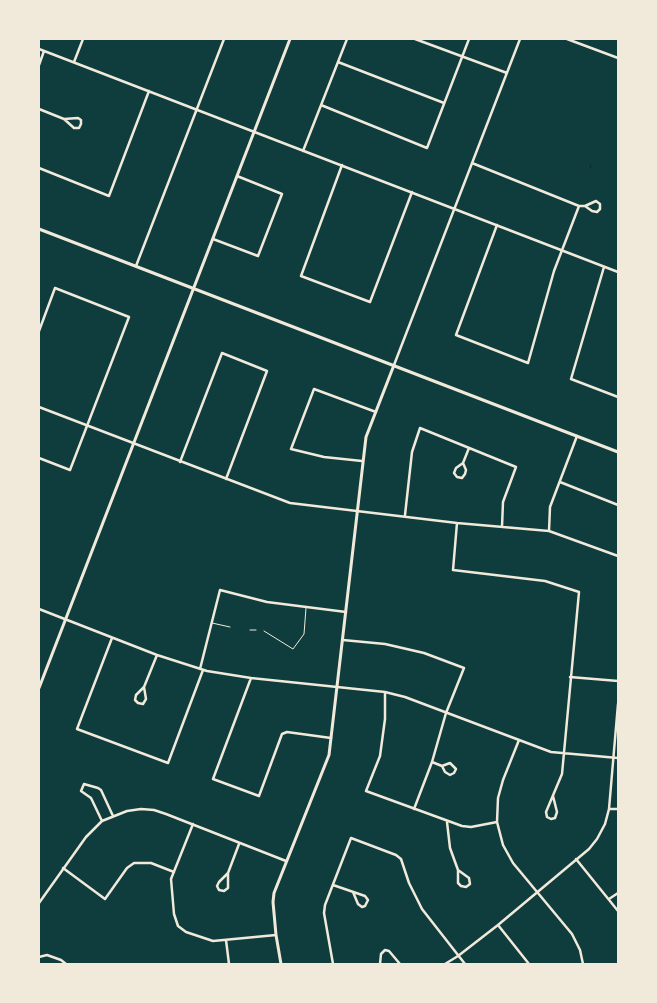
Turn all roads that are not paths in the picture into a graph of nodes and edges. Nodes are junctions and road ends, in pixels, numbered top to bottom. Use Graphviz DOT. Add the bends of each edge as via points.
graph roads {
  1 [pos="83,39"];
  2 [pos="224,39"];
  3 [pos="290,39"];
  4 [pos="347,39"];
  5 [pos="415,39"];
  6 [pos="469,39"];
  7 [pos="520,39"];
  8 [pos="567,39"];
  9 [pos="39,49"];
  10 [pos="44,51"];
  11 [pos="462,57"];
  12 [pos="618,58"];
  13 [pos="74,62"];
  14 [pos="338,62"];
  15 [pos="39,65"];
  16 [pos="507,73"];
  17 [pos="149,91"];
  18 [pos="444,103"];
  19 [pos="321,106"];
  20 [pos="39,109"];
  21 [pos="197,110"];
  22 [pos="64,119"];
  23 [pos="254,131"];
  24 [pos="303,151"];
  25 [pos="472,164"];
  26 [pos="342,165"];
  27 [pos="39,168"];
  28 [pos="237,176"];
  29 [pos="412,192"];
  30 [pos="579,206"];
  31 [pos="585,206"];
  32 [pos="455,209"];
  33 [pos="497,225"];
  34 [pos="39,229"];
  35 [pos="212,239"];
  36 [pos="562,250"];
  37 [pos="136,266"];
  38 [pos="604,267"];
  39 [pos="618,272"];
  40 [pos="193,289"];
  41 [pos="39,331"];
  42 [pos="394,365"];
  43 [pos="618,398"];
  44 [pos="39,407"];
  45 [pos="376,412"];
  46 [pos="87,426"];
  47 [pos="577,436"];
  48 [pos="133,444"];
  49 [pos="469,448"];
  50 [pos="618,452"];
  51 [pos="39,458"];
  52 [pos="362,461"];
  53 [pos="180,462"];
  54 [pos="463,462"];
  55 [pos="226,479"];
  56 [pos="560,482"];
  57 [pos="618,505"];
  58 [pos="357,512"];
  59 [pos="405,516"];
  60 [pos="457,523"];
  61 [pos="502,527"];
  62 [pos="549,531"];
  63 [pos="618,556"];
  64 [pos="306,608"];
  65 [pos="39,609"];
  66 [pos="346,612"];
  67 [pos="65,619"];
  68 [pos="211,622"];
  69 [pos="230,627"];
  70 [pos="250,630"];
  71 [pos="256,630"];
  72 [pos="264,631"];
  73 [pos="112,638"];
  74 [pos="343,640"];
  75 [pos="157,655"];
  76 [pos="202,669"];
  77 [pos="570,677"];
  78 [pos="251,678"];
  79 [pos="618,681"];
  80 [pos="144,687"];
  81 [pos="338,687"];
  82 [pos="39,688"];
  83 [pos="385,692"];
  84 [pos="618,704"];
  85 [pos="446,713"];
  86 [pos="332,738"];
  87 [pos="519,740"];
  88 [pos="564,753"];
  89 [pos="613,758"];
  90 [pos="618,758"];
  91 [pos="432,762"];
  92 [pos="442,766"];
  93 [pos="553,796"];
  94 [pos="414,809"];
  95 [pos="609,809"];
  96 [pos="618,810"];
  97 [pos="113,816"];
  98 [pos="102,821"];
  99 [pos="447,822"];
  100 [pos="497,822"];
  101 [pos="193,824"];
  102 [pos="239,844"];
  103 [pos="576,859"];
  104 [pos="286,861"];
  105 [pos="63,868"];
  106 [pos="458,870"];
  107 [pos="174,872"];
  108 [pos="228,873"];
  109 [pos="333,885"];
  110 [pos="353,892"];
  111 [pos="537,892"];
  112 [pos="618,892"];
  113 [pos="609,900"];
  114 [pos="39,903"];
  115 [pos="618,911"];
  116 [pos="498,925"];
  117 [pos="276,935"];
  118 [pos="226,940"];
  119 [pos="458,956"];
  120 [pos="39,957"];
  121 [pos="66,964"];
  122 [pos="229,964"];
  123 [pos="281,964"];
  124 [pos="333,964"];
  125 [pos="380,964"];
  126 [pos="400,964"];
  127 [pos="445,964"];
  128 [pos="465,964"];
  129 [pos="529,964"];
  130 [pos="583,964"];
  1 -- 13 [label="street"];
  2 -- 21 [label="street"];
  3 -- 23 [label="street"];
  4 -- 14 [label="street"];
  5 -- 11 [label="street"];
  6 -- 11 [label="street"];
  7 -- 16 [label="street"];
  8 -- 12 [label="street"];
  9 -- 10 [label="street"];
  10 -- 13 [label="street"];
  10 -- 15 [label="street"];
  11 -- 16 [label="street"];
  11 -- 18 [label="street"];
  13 -- 17 [label="street"];
  14 -- 18 [label="street"];
  14 -- 19 [label="street"];
  16 -- 25 [label="street"];
  17 -- 21 [label="street"];
  17 -- 27 [label="street" via="110,196"];
  18 -- 19 [label="street" via="427,148"];
  19 -- 24 [label="street"];
  20 -- 22 [label="street"];
  21 -- 23 [label="street"];
  21 -- 37 [label="street"];
  22 -- 22 [label="street" via="74,128 81,124 78,118"];
  23 -- 24 [label="street"];
  23 -- 28 [label="street"];
  24 -- 26 [label="street"];
  25 -- 30 [label="street"];
  25 -- 32 [label="street"];
  26 -- 29 [label="street"];
  26 -- 29 [label="street" via="301,276 370,302"];
  28 -- 35 [label="street"];
  28 -- 35 [label="street" via="282,194 258,256"];
  29 -- 32 [label="street"];
  30 -- 31 [label="street"];
  30 -- 36 [label="street"];
  31 -- 31 [label="street" via="592,211 600,209 596,201"];
  32 -- 33 [label="street"];
  32 -- 42 [label="street"];
  33 -- 36 [label="street"];
  33 -- 36 [label="street" via="456,335 528,363"];
  34 -- 37 [label="street"];
  35 -- 40 [label="street"];
  36 -- 38 [label="street"];
  37 -- 40 [label="street"];
  38 -- 39 [label="street"];
  38 -- 43 [label="street" via="571,379"];
  40 -- 42 [label="street"];
  40 -- 48 [label="street"];
  41 -- 46 [label="street" via="55,288 129,317"];
  42 -- 45 [label="street"];
  42 -- 47 [label="street"];
  44 -- 46 [label="street"];
  45 -- 52 [label="street" via="366,437"];
  45 -- 52 [label="street" via="314,389 291,449"];
  46 -- 48 [label="street"];
  46 -- 51 [label="street" via="70,470"];
  47 -- 50 [label="street"];
  47 -- 56 [label="street"];
  48 -- 53 [label="street"];
  48 -- 67 [label="street"];
  49 -- 54 [label="street"];
  49 -- 59 [label="street" via="420,428 412,452"];
  49 -- 61 [label="street" via="516,466 503,502"];
  52 -- 58 [label="street"];
  53 -- 55 [label="street"];
  53 -- 55 [label="street" via="222,353 267,370"];
  54 -- 54 [label="street" via="456,468 454,473 457,477 462,478 465,474"];
  55 -- 58 [label="street" via="290,503"];
  56 -- 57 [label="street"];
  56 -- 62 [label="street" via="550,507"];
  58 -- 59 [label="street"];
  58 -- 66 [label="street"];
  59 -- 60 [label="street"];
  60 -- 61 [label="street"];
  60 -- 77 [label="street" via="453,570 545,581 580,592"];
  61 -- 62 [label="street"];
  62 -- 63 [label="street"];
  64 -- 66 [label="street"];
  64 -- 68 [label="street" via="220,590"];
  64 -- 72 [label="lane" via="304,634 292,649"];
  65 -- 67 [label="street"];
  66 -- 74 [label="street"];
  67 -- 73 [label="street"];
  67 -- 82 [label="street"];
  68 -- 69 [label="lane"];
  68 -- 76 [label="street"];
  70 -- 71 [label="lane"];
  73 -- 75 [label="street"];
  73 -- 76 [label="street" via="77,729 168,763"];
  74 -- 81 [label="street"];
  74 -- 85 [label="street" via="385,644 424,653 464,668"];
  75 -- 76 [label="street"];
  75 -- 80 [label="street"];
  76 -- 78 [label="street"];
  77 -- 79 [label="street"];
  77 -- 88 [label="street"];
  78 -- 81 [label="street"];
  78 -- 86 [label="street" via="214,779 259,796 282,734"];
  80 -- 80 [label="street" via="136,695 138,703 143,704 146,699"];
  81 -- 83 [label="street"];
  81 -- 86 [label="street"];
  83 -- 85 [label="street"];
  83 -- 94 [label="street" via="380,756 366,791"];
  84 -- 89 [label="street"];
  85 -- 87 [label="street"];
  85 -- 91 [label="street"];
  86 -- 104 [label="street" via="329,755"];
  87 -- 88 [label="street" via="551,752"];
  87 -- 100 [label="street" via="498,798"];
  88 -- 89 [label="street"];
  88 -- 93 [label="street" via="562,774"];
  89 -- 90 [label="street"];
  89 -- 95 [label="street"];
  91 -- 92 [label="street"];
  91 -- 94 [label="street"];
  92 -- 92 [label="street" via="450,775 456,769 450,763"];
  93 -- 93 [label="street" via="546,812 551,819 557,812"];
  94 -- 99 [label="street"];
  95 -- 96 [label="street"];
  95 -- 103 [label="street" via="598,838"];
  97 -- 98 [label="street"];
  97 -- 98 [label="street" via="101,790 84,784 81,791 92,798"];
  97 -- 101 [label="street" via="154,810"];
  98 -- 105 [label="street"];
  99 -- 100 [label="street" via="462,826"];
  99 -- 106 [label="street" via="450,848"];
  100 -- 111 [label="street" via="503,845 513,863"];
  101 -- 102 [label="street"];
  101 -- 107 [label="street"];
  102 -- 104 [label="street"];
  102 -- 108 [label="street"];
  103 -- 111 [label="street"];
  103 -- 113 [label="street"];
  104 -- 117 [label="street" via="274,893"];
  105 -- 107 [label="street" via="105,899 134,863 150,863"];
  105 -- 114 [label="street"];
  106 -- 106 [label="street" via="458,883 466,887 470,884 469,878"];
  107 -- 118 [label="street" via="171,879 173,906 178,926 213,941"];
  108 -- 108 [label="street" via="217,886 219,890 228,888"];
  109 -- 110 [label="street"];
  109 -- 119 [label="street" via="351,838 396,855 401,859 408,883 422,909"];
  109 -- 124 [label="street" via="324,913"];
  110 -- 110 [label="street" via="359,906 366,905 366,897"];
  111 -- 116 [label="street"];
  111 -- 130 [label="street" via="572,934"];
  112 -- 113 [label="street"];
  113 -- 115 [label="street"];
  116 -- 119 [label="street"];
  116 -- 129 [label="street"];
  117 -- 118 [label="street"];
  117 -- 123 [label="street"];
  118 -- 122 [label="street"];
  119 -- 127 [label="street"];
  119 -- 128 [label="street"];
  120 -- 121 [label="street" via="47,955"];
  125 -- 126 [label="street" via="385,950"];
}
